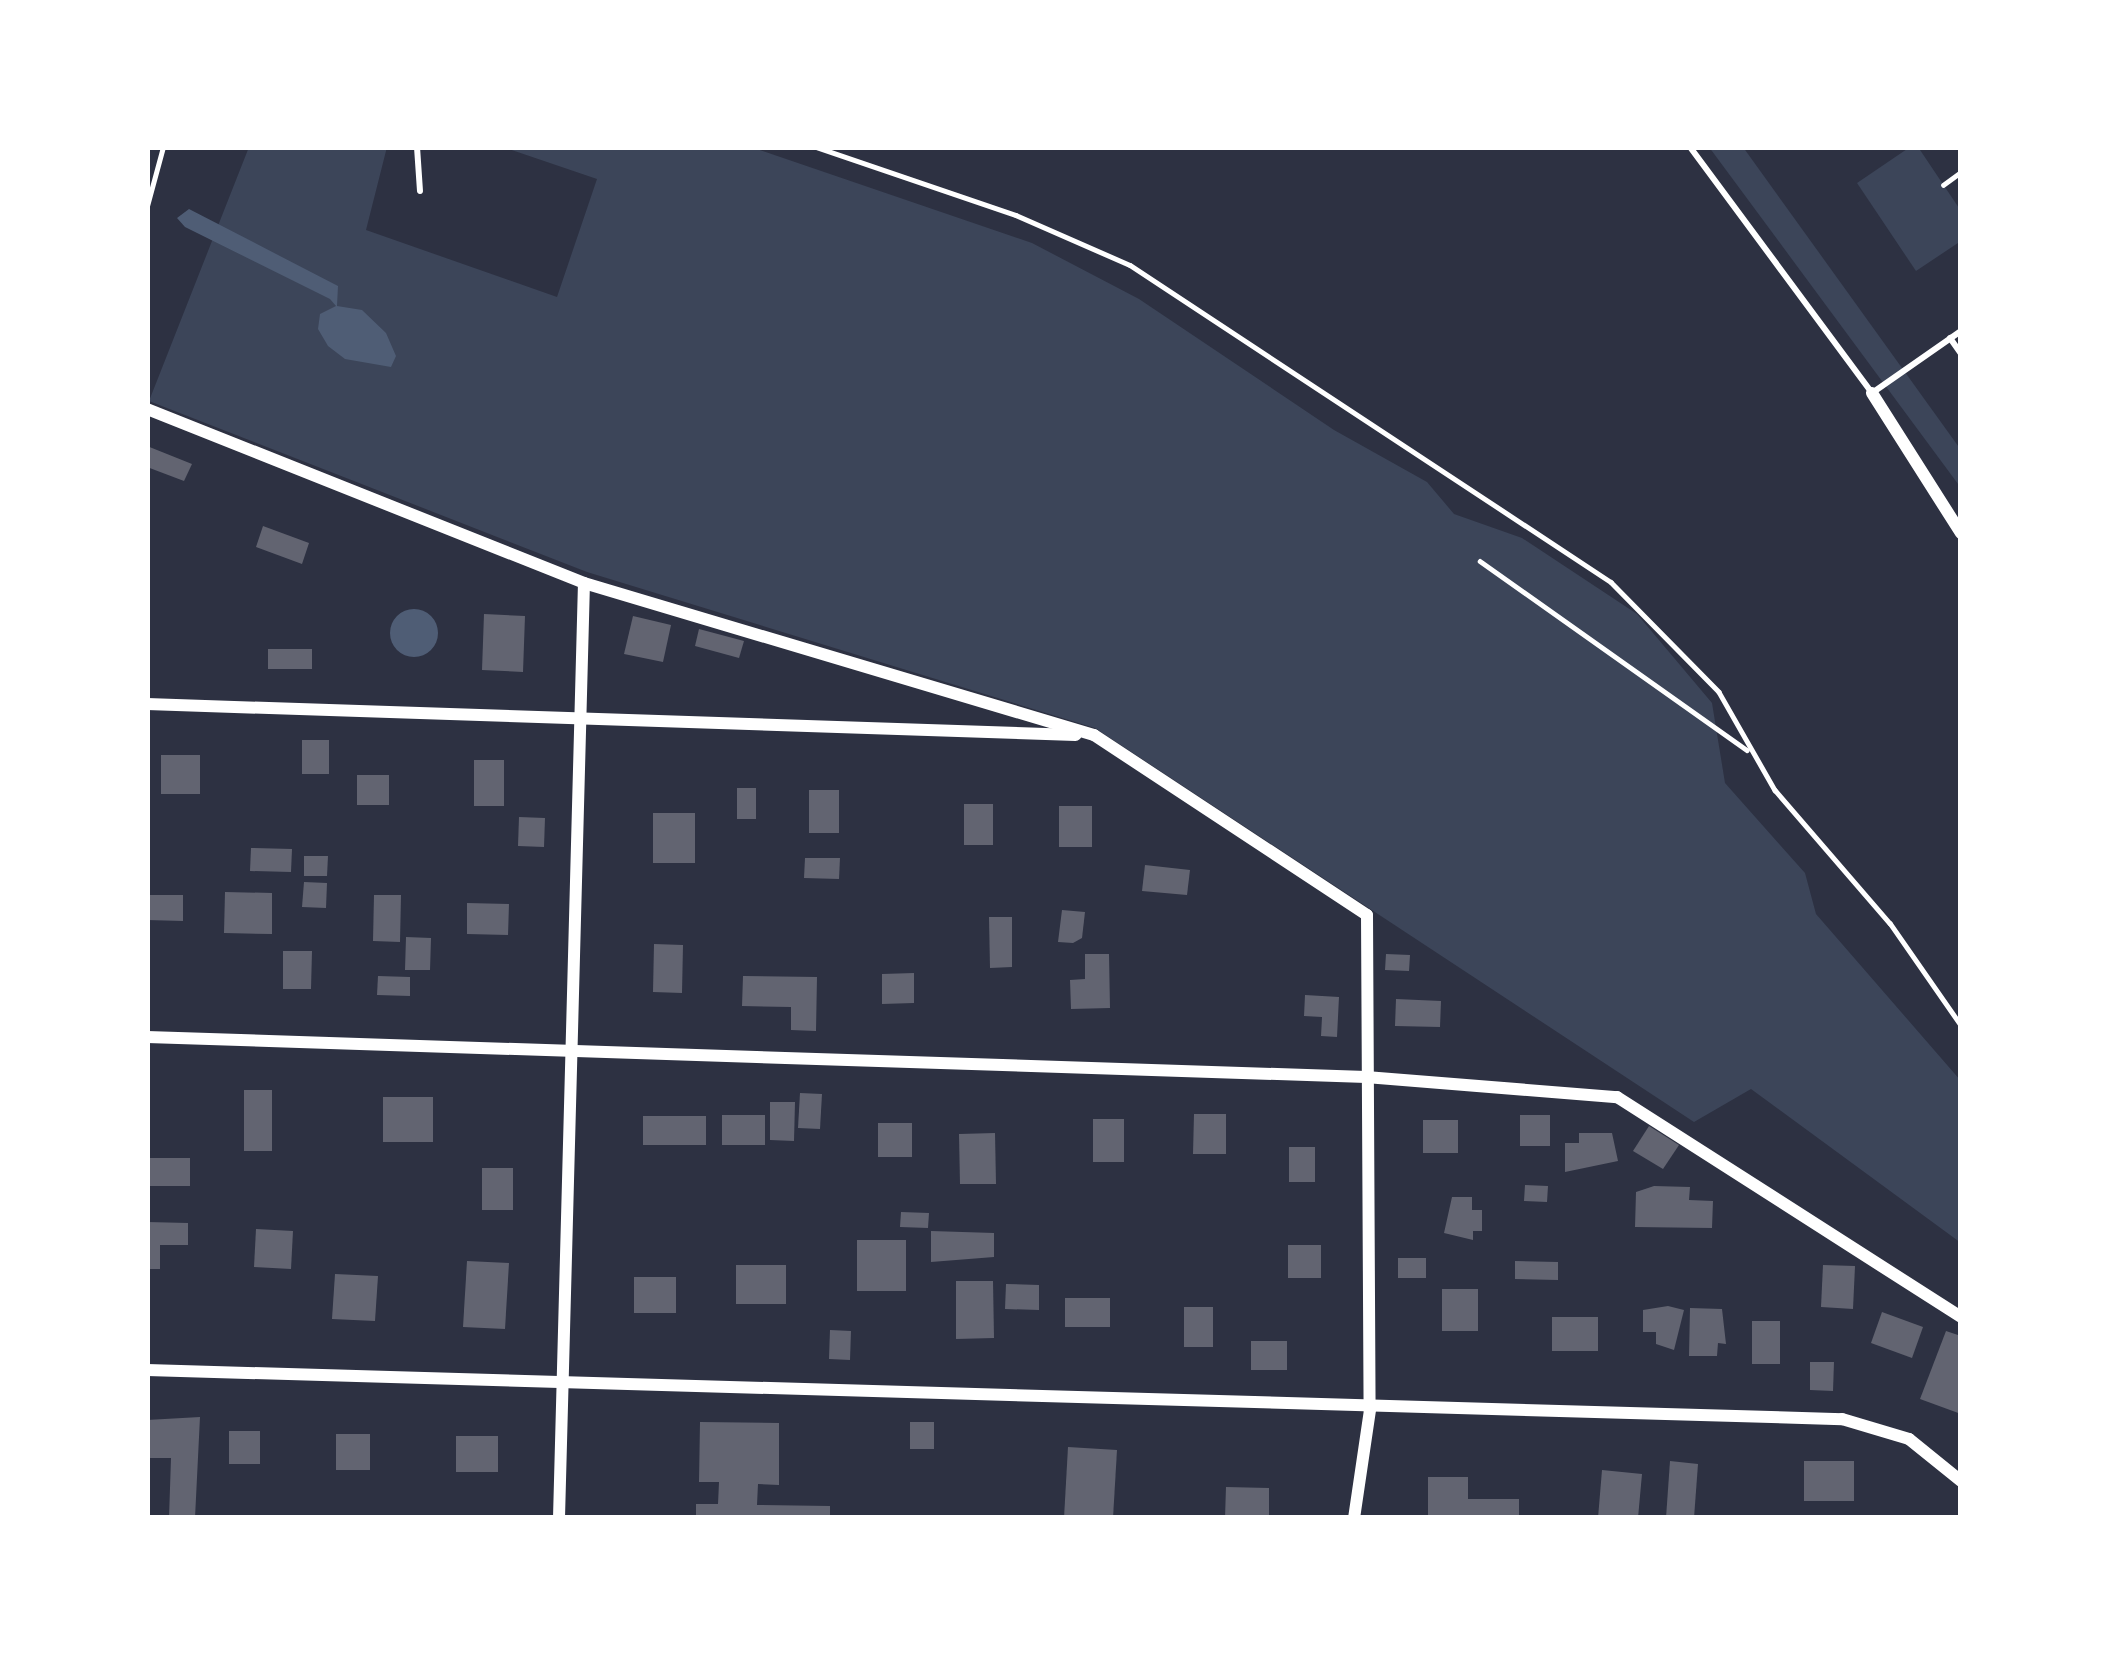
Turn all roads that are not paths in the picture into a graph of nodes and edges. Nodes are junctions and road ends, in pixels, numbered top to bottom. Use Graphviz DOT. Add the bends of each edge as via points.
graph roads {
  1 [pos="417,147"];
  2 [pos="1690,147"];
  3 [pos="420,191"];
  4 [pos="1961,331"];
  5 [pos="1950,338"];
  6 [pos="1961,354"];
  7 [pos="1872,393"];
  8 [pos="147,409"];
  9 [pos="1961,533"];
  10 [pos="584,583"];
  11 [pos="147,704"];
  12 [pos="580,718"];
  13 [pos="1094,735"];
  14 [pos="147,1037"];
  15 [pos="572,1049"];
  16 [pos="1366,1077"];
  17 [pos="1961,1317"];
  18 [pos="147,1370"];
  19 [pos="563,1383"];
  20 [pos="1370,1411"];
  21 [pos="1961,1481"];
  22 [pos="559,1518"];
  23 [pos="1354,1518"];
  1 -- 3 [label="lane"];
  2 -- 7 [label="lane"];
  4 -- 5 [label="lane"];
  5 -- 6 [label="lane"];
  5 -- 7 [label="lane"];
  7 -- 9 [label="street"];
  8 -- 10 [label="street"];
  10 -- 12 [label="street"];
  10 -- 13 [label="street"];
  11 -- 12 [label="street"];
  12 -- 13 [label="street"];
  12 -- 15 [label="street"];
  13 -- 16 [label="street" via="1367,915"];
  14 -- 15 [label="street"];
  15 -- 16 [label="street"];
  15 -- 19 [label="street"];
  16 -- 17 [label="street" via="1618,1097"];
  16 -- 20 [label="street"];
  18 -- 19 [label="street"];
  19 -- 20 [label="street"];
  19 -- 22 [label="street"];
  20 -- 21 [label="street" via="1842,1419 1910,1439"];
  20 -- 23 [label="street"];
}
